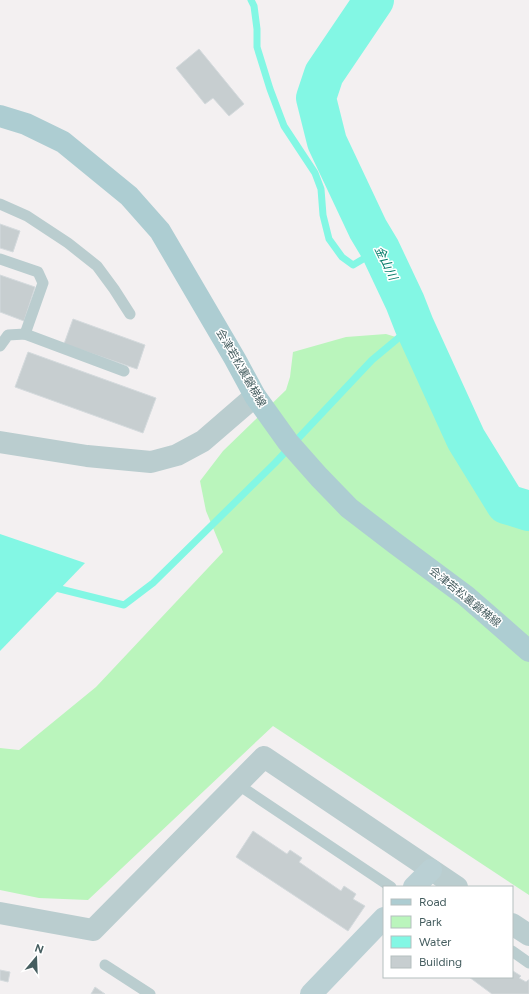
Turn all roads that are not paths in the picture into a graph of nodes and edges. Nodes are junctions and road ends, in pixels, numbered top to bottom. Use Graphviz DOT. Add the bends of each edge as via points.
graph roads {
  1 [pos="0,116"];
  2 [pos="0,204"];
  3 [pos="0,259"];
  4 [pos="130,314"];
  5 [pos="25,334"];
  6 [pos="0,346"];
  7 [pos="124,371"];
  8 [pos="255,396"];
  9 [pos="0,442"];
  10 [pos="529,651"];
  11 [pos="237,784"];
  12 [pos="431,870"];
  13 [pos="390,886"];
  14 [pos="415,886"];
  15 [pos="455,886"];
  16 [pos="0,913"];
  17 [pos="383,919"];
  18 [pos="513,925"];
  19 [pos="529,935"];
  20 [pos="513,952"];
  21 [pos="529,963"];
  22 [pos="105,965"];
  23 [pos="150,994"];
  24 [pos="311,994"];
  1 -- 8 [label="main road, 会津若松裏磐梯線" via="26,124 63,142 129,196 160,231"];
  2 -- 4 [label="lane" via="27,216 97,266"];
  3 -- 5 [label="lane" via="38,272 43,283"];
  5 -- 6 [label="lane" via="8,335"];
  5 -- 7 [label="lane"];
  8 -- 9 [label="street" via="204,441 177,455 152,462 87,456"];
  8 -- 10 [label="main road, 会津若松裏磐梯線" via="288,442 349,508 466,596"];
  11 -- 12 [label="street" via="264,758"];
  11 -- 13 [label="lane"];
  11 -- 16 [label="street" via="93,930"];
  12 -- 14 [label="street"];
  12 -- 15 [label="street"];
  17 -- 24 [label="street"];
  18 -- 19 [label="street"];
  20 -- 21 [label="lane"];
  22 -- 23 [label="lane"];
}
